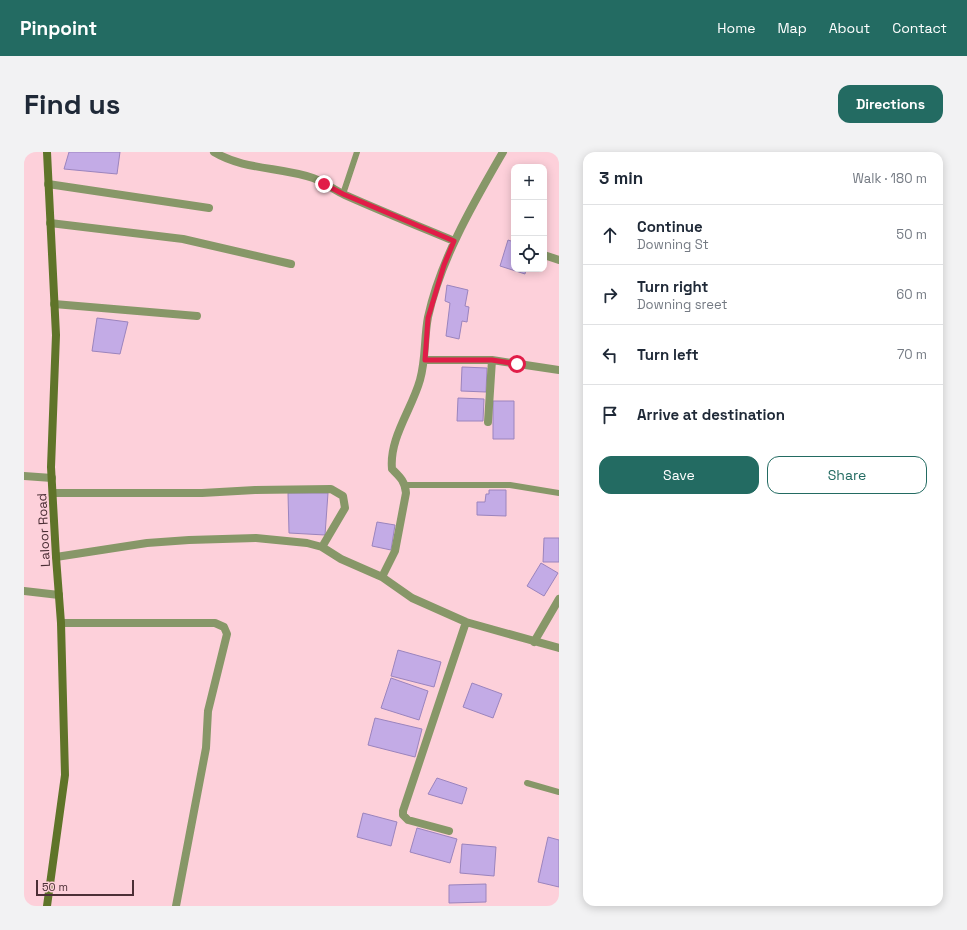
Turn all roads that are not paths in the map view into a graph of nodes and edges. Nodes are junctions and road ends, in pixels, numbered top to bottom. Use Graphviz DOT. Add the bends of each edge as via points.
graph roads {
  1 [pos="47,152"];
  2 [pos="214,152"];
  3 [pos="357,152"];
  4 [pos="503,152"];
  5 [pos="48,184"];
  6 [pos="343,194"];
  7 [pos="208,208"];
  8 [pos="50,223"];
  9 [pos="454,241"];
  10 [pos="547,256"];
  11 [pos="559,260"];
  12 [pos="290,264"];
  13 [pos="54,304"];
  14 [pos="196,316"];
  15 [pos="425,360"];
  16 [pos="492,360"];
  17 [pos="559,370"];
  18 [pos="488,422"];
  19 [pos="24,476"];
  20 [pos="52,478"];
  21 [pos="405,485"];
  22 [pos="53,493"];
  23 [pos="559,493"];
  24 [pos="322,547"];
  25 [pos="56,557"];
  26 [pos="382,577"];
  27 [pos="24,591"];
  28 [pos="59,595"];
  29 [pos="559,599"];
  30 [pos="466,622"];
  31 [pos="61,623"];
  32 [pos="534,642"];
  33 [pos="559,648"];
  34 [pos="527,783"];
  35 [pos="559,792"];
  36 [pos="448,831"];
  37 [pos="46,906"];
  38 [pos="176,906"];
  1 -- 5 [label="street, Laloor Road"];
  2 -- 6 [label="street" via="246,166 281,170 314,179"];
  3 -- 6 [label="lane"];
  4 -- 9 [label="street"];
  5 -- 7 [label="street"];
  5 -- 8 [label="street, Laloor Road"];
  6 -- 9 [label="street"];
  8 -- 12 [label="street" via="183,239"];
  8 -- 13 [label="street, Laloor Road"];
  9 -- 15 [label="street" via="428,318"];
  10 -- 11 [label="street"];
  13 -- 14 [label="street"];
  13 -- 20 [label="street, Laloor Road" via="56,335"];
  15 -- 16 [label="street"];
  15 -- 21 [label="street" via="415,397 392,456 392,469"];
  16 -- 17 [label="street"];
  16 -- 18 [label="street"];
  19 -- 20 [label="street"];
  20 -- 22 [label="street, Laloor Road"];
  21 -- 23 [label="lane" via="510,485"];
  21 -- 26 [label="street" via="406,493 395,551"];
  22 -- 24 [label="street" via="202,493 331,489 343,496 345,508"];
  22 -- 25 [label="street, Laloor Road"];
  24 -- 25 [label="street" via="256,538 189,540 147,543"];
  24 -- 26 [label="street" via="341,559"];
  25 -- 28 [label="street, Laloor Road"];
  26 -- 30 [label="street" via="412,598"];
  27 -- 28 [label="street"];
  28 -- 31 [label="street, Laloor Road"];
  29 -- 32 [label="street"];
  30 -- 32 [label="street"];
  30 -- 36 [label="street" via="402,811 408,820"];
  31 -- 37 [label="street, Laloor Road" via="65,775"];
  31 -- 38 [label="street" via="214,623 224,627 227,634 208,711 206,748"];
  32 -- 33 [label="street"];
  34 -- 35 [label="lane"];
}
